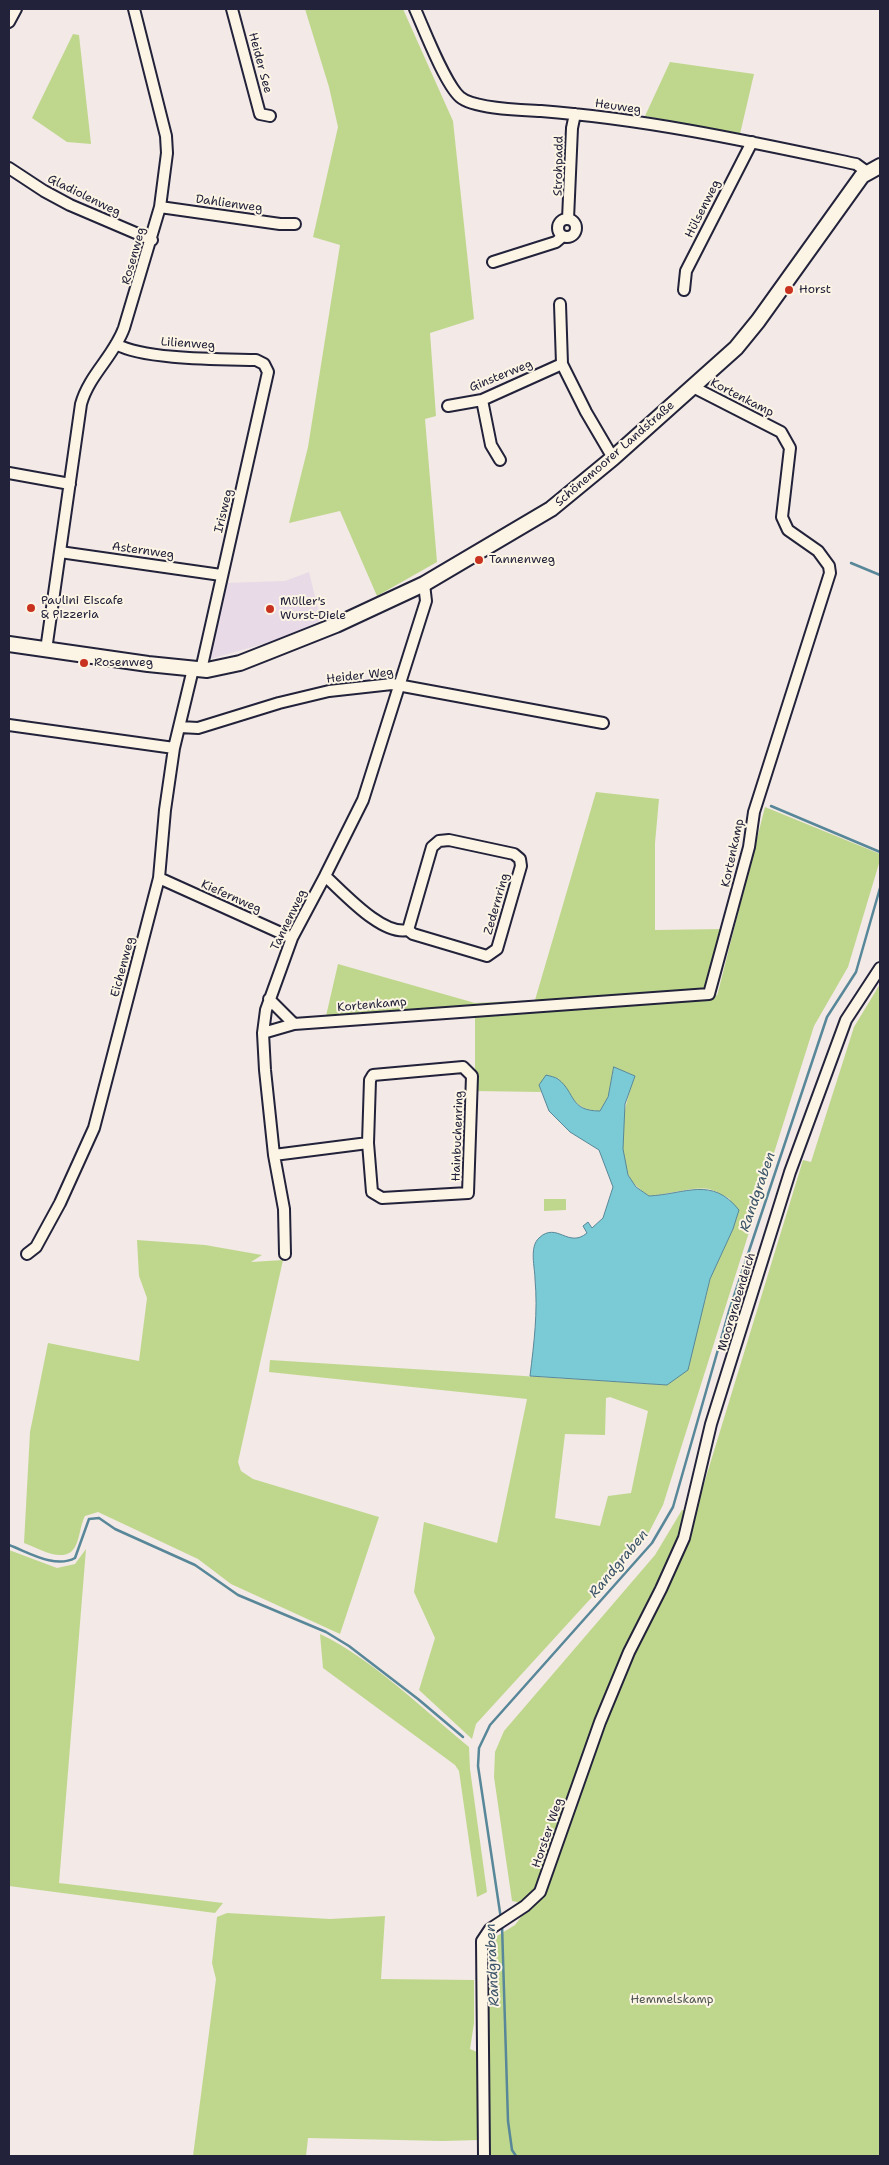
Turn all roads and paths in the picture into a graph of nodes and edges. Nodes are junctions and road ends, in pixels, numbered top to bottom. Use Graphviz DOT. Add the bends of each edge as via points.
graph roads {
  1 [pos="16,9"];
  2 [pos="134,9"];
  3 [pos="232,9"];
  4 [pos="415,9"];
  5 [pos="9,22"];
  6 [pos="574,114"];
  7 [pos="270,116"];
  8 [pos="752,142"];
  9 [pos="880,166"];
  10 [pos="9,168"];
  11 [pos="867,172"];
  12 [pos="160,207"];
  13 [pos="295,224"];
  14 [pos="152,240"];
  15 [pos="493,262"];
  16 [pos="684,290"];
  17 [pos="560,304"];
  18 [pos="116,344"];
  19 [pos="260,362"];
  20 [pos="562,364"];
  21 [pos="693,387"];
  22 [pos="482,400"];
  23 [pos="448,406"];
  24 [pos="613,458"];
  25 [pos="500,460"];
  26 [pos="9,473"];
  27 [pos="70,484"];
  28 [pos="60,552"];
  29 [pos="221,575"];
  30 [pos="424,584"];
  31 [pos="9,644"];
  32 [pos="46,650"];
  33 [pos="197,669"];
  34 [pos="400,684"];
  35 [pos="603,723"];
  36 [pos="9,725"];
  37 [pos="180,727"];
  38 [pos="174,748"];
  39 [pos="325,876"];
  40 [pos="160,878"];
  41 [pos="408,930"];
  42 [pos="292,938"];
  43 [pos="880,968"];
  44 [pos="269,999"];
  45 [pos="294,1024"];
  46 [pos="263,1033"];
  47 [pos="368,1143"];
  48 [pos="274,1155"];
  49 [pos="27,1254"];
  50 [pos="285,1254"];
  51 [pos="691,1512"];
  52 [pos="484,2156"];
  1 -- 5 [label="street"];
  2 -- 12 [label="street, Rosenweg" via="167,144"];
  3 -- 7 [label="street, Heider See" via="260,114"];
  4 -- 6 [label="street, Heuweg" via="445,74 460,97 489,107"];
  6 -- 8 [label="street, Heuweg"];
  6 -- 15 [label="street, Strohpadd" via="568,219 574,222 574,232 556,242"];
  8 -- 11 [label="street, Heuweg" via="856,164"];
  8 -- 16 [label="street, Hülsenweg" via="686,271"];
  9 -- 11 [label="street, Schönemoorer Landstraße"];
  10 -- 14 [label="street, Gladiolenweg" via="44,192"];
  11 -- 21 [label="street, Schönemoorer Landstraße" via="736,348"];
  12 -- 13 [label="street, Dahlienweg"];
  12 -- 14 [label="street, Rosenweg"];
  14 -- 18 [label="street, Rosenweg" via="132,306"];
  17 -- 20 [label="street"];
  18 -- 19 [label="street, Lilienweg" via="155,354"];
  18 -- 27 [label="street, Rosenweg" via="84,393"];
  19 -- 29 [label="street, Irisweg" via="267,368 267,378"];
  20 -- 22 [label="street, Ginsterweg"];
  20 -- 24 [label="street"];
  21 -- 24 [label="street, Schönemoorer Landstraße"];
  21 -- 45 [label="street, Kortenkamp" via="781,432 790,448 782,518 788,530 818,551 830,573 754,812 749,847 709,994"];
  22 -- 23 [label="street, Ginsterweg"];
  22 -- 25 [label="street" via="491,445"];
  24 -- 30 [label="street, Schönemoorer Landstraße" via="551,508"];
  26 -- 27 [label="street"];
  27 -- 28 [label="street, Rosenweg"];
  28 -- 29 [label="street, Asternweg"];
  28 -- 32 [label="street, Rosenweg"];
  29 -- 33 [label="street, Irisweg"];
  30 -- 33 [label="street, Schönemoorer Landstraße" via="336,625 240,663"];
  30 -- 34 [label="street, Tannenweg" via="426,601"];
  31 -- 32 [label="street, Schönemoorer Landstraße"];
  32 -- 33 [label="street, Schönemoorer Landstraße"];
  33 -- 37 [label="street, Eichenweg"];
  34 -- 35 [label="street, Heider Weg"];
  34 -- 37 [label="street, Heider Weg" via="329,691 198,728"];
  34 -- 39 [label="street, Tannenweg" via="363,800"];
  36 -- 38 [label="street"];
  37 -- 38 [label="street, Eichenweg"];
  38 -- 40 [label="street, Eichenweg"];
  39 -- 41 [label="street, Zedernring" via="380,924 395,930"];
  39 -- 42 [label="street, Tannenweg"];
  40 -- 42 [label="street, Kiefernweg"];
  40 -- 49 [label="street, Eichenweg" via="94,1128 60,1203 36,1248"];
  41 -- 41 [label="street, Zedernring" via="432,847 439,841 449,840 514,854 520,859 521,866 497,949 491,955"];
  42 -- 44 [label="street, Tannenweg"];
  43 -- 51 [label="street, Moorgrabendeich" via="846,1020 790,1172 711,1424"];
  44 -- 45 [label="street"];
  44 -- 46 [label="street, Tannenweg"];
  45 -- 46 [label="street, Kortenkamp"];
  46 -- 48 [label="street, Tannenweg"];
  47 -- 47 [label="street, Hainbuchenring" via="370,1080 373,1075 463,1067 472,1076 468,1193 382,1198 372,1192"];
  47 -- 48 [label="street"];
  48 -- 50 [label="street, Tannenweg" via="284,1209"];
  51 -- 52 [label="street, Horster Weg" via="684,1538 629,1652 600,1722 540,1892 490,1929 482,1941"];
}
